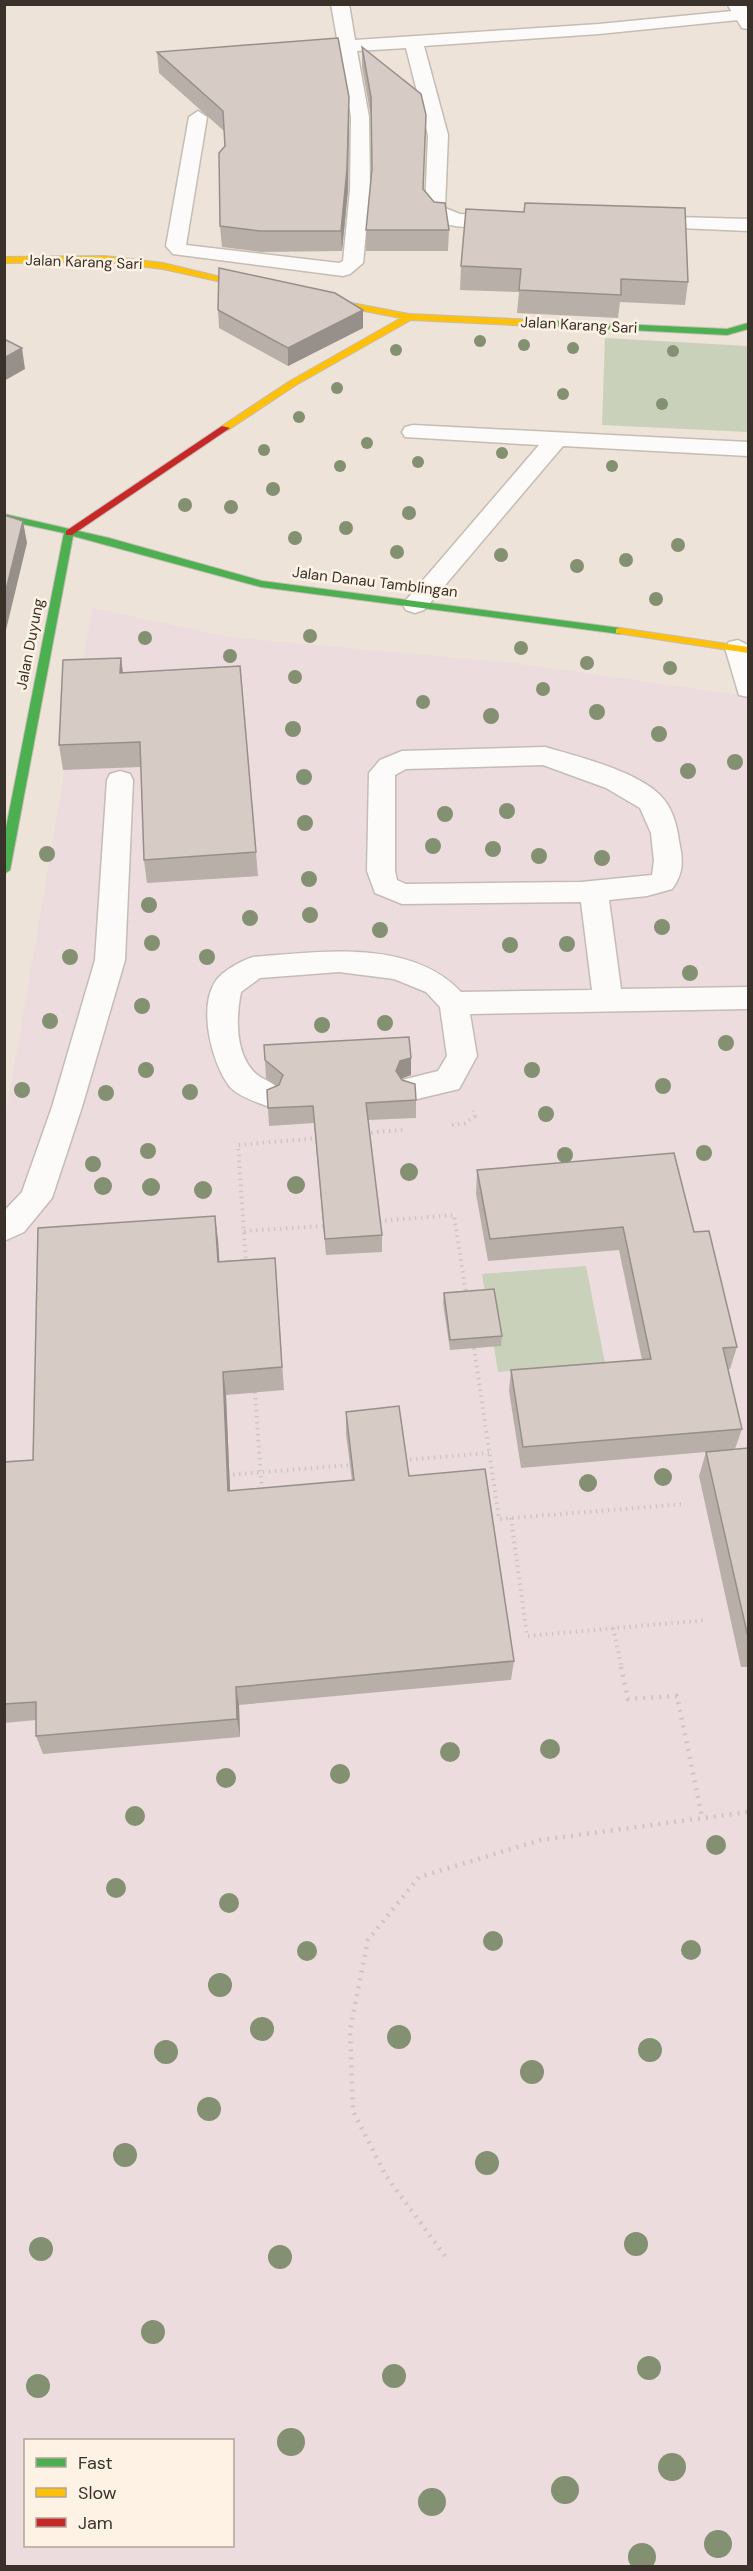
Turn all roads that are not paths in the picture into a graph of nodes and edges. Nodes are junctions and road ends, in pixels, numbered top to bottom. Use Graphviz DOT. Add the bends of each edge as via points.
graph roads {
  1 [pos="340,4"];
  2 [pos="743,14"];
  3 [pos="412,42"];
  4 [pos="350,46"];
  5 [pos="198,117"];
  6 [pos="535,220"];
  7 [pos="618,222"];
  8 [pos="748,225"];
  9 [pos="4,260"];
  10 [pos="274,291"];
  11 [pos="296,296"];
  12 [pos="409,317"];
  13 [pos="748,326"];
  14 [pos="413,432"];
  15 [pos="557,439"];
  16 [pos="748,449"];
  17 [pos="4,517"];
  18 [pos="69,531"];
  19 [pos="415,605"];
  20 [pos="743,649"];
  21 [pos="748,689"];
  22 [pos="120,780"];
  23 [pos="11,792"];
  24 [pos="4,870"];
  25 [pos="594,891"];
  26 [pos="748,998"];
  27 [pos="608,1000"];
  28 [pos="454,1003"];
  29 [pos="412,1088"];
  30 [pos="267,1094"];
  31 [pos="4,1228"];
  1 -- 4 [label="lane"];
  2 -- 3 [label="lane" via="607,20"];
  3 -- 4 [label="lane"];
  3 -- 6 [label="lane" via="438,135 435,210 442,217"];
  4 -- 5 [label="lane" via="360,117 360,190 350,267 343,270 180,250 176,246"];
  7 -- 8 [label="lane"];
  9 -- 10 [label="street, Jalan Karang Sari" via="105,260 163,266"];
  11 -- 12 [label="street, Jalan Karang Sari"];
  12 -- 13 [label="street, Jalan Karang Sari" via="727,332"];
  12 -- 18 [label="street" via="293,383"];
  14 -- 15 [label="lane"];
  15 -- 16 [label="lane"];
  15 -- 19 [label="lane"];
  17 -- 18 [label="street, Jalan Danau Tamblingan"];
  18 -- 19 [label="street, Jalan Danau Tamblingan" via="261,584"];
  18 -- 23 [label="street, Jalan Duyung"];
  19 -- 20 [label="street, Jalan Danau Tamblingan" via="530,616"];
  20 -- 21 [label="lane"];
  22 -- 31 [label="lane" via="110,960 36,1198"];
  23 -- 24 [label="street, Jalan Duyung"];
  25 -- 25 [label="lane" via="402,894 385,886 381,871 382,773 402,760 545,756 632,789 650,801 664,825 668,872 650,888"];
  25 -- 27 [label="lane"];
  26 -- 27 [label="lane"];
  27 -- 28 [label="lane"];
  28 -- 29 [label="lane" via="462,1056 448,1081"];
  28 -- 30 [label="lane" via="436,984 397,969 339,961 253,968 227,987 222,1013 226,1049 242,1080"];
}
